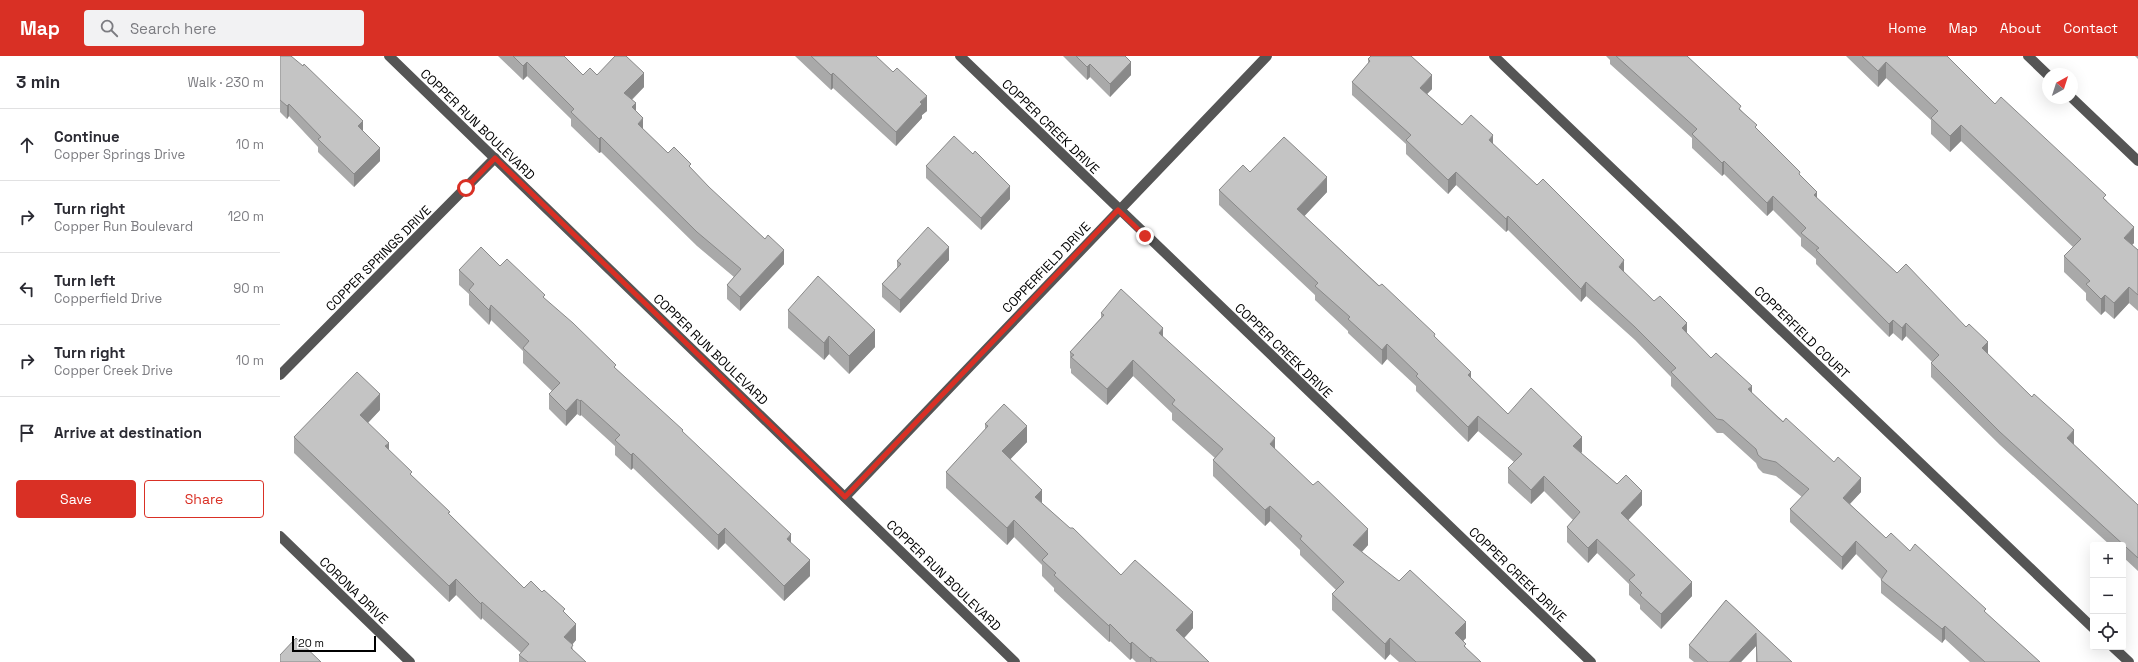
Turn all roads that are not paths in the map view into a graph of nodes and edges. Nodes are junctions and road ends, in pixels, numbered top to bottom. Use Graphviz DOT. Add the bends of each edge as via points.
graph roads {
  1 [pos="389,56"];
  2 [pos="960,56"];
  3 [pos="1267,56"];
  4 [pos="1494,56"];
  5 [pos="2028,56"];
  6 [pos="2042,69"];
  7 [pos="2078,104"];
  8 [pos="495,158"];
  9 [pos="2138,160"];
  10 [pos="1118,210"];
  11 [pos="280,376"];
  12 [pos="845,497"];
  13 [pos="280,536"];
  14 [pos="2090,625"];
  15 [pos="2116,650"];
  16 [pos="410,662"];
  17 [pos="1015,662"];
  18 [pos="1591,662"];
  19 [pos="2129,662"];
  1 -- 8 [label="street, COPPER RUN BOULEVARD"];
  2 -- 10 [label="street, COPPER CREEK DRIVE"];
  3 -- 10 [label="street, COPPERFIELD DRIVE"];
  4 -- 14 [label="street, COPPERFIELD COURT"];
  5 -- 6 [label="street"];
  7 -- 9 [label="street"];
  8 -- 11 [label="street, COPPER SPRINGS DRIVE"];
  8 -- 12 [label="street, COPPER RUN BOULEVARD"];
  10 -- 12 [label="street, COPPERFIELD DRIVE"];
  10 -- 18 [label="street, COPPER CREEK DRIVE"];
  12 -- 17 [label="street, COPPER RUN BOULEVARD"];
  13 -- 16 [label="street, CORONA DRIVE"];
  15 -- 19 [label="street"];
}
